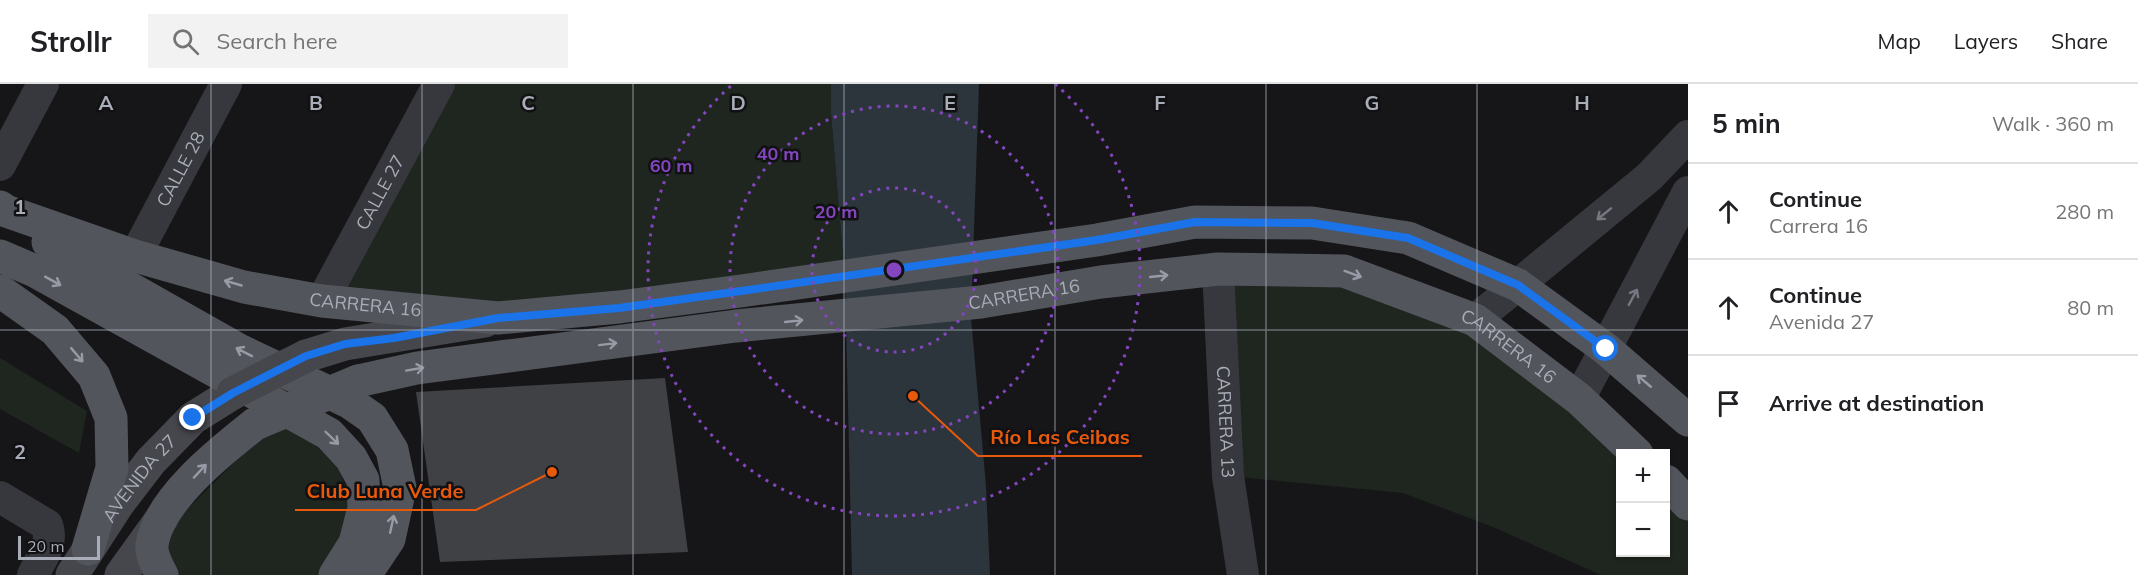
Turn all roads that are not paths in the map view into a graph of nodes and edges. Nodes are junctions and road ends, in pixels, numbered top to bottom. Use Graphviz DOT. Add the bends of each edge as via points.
graph roads {
  1 [pos="43,84"];
  2 [pos="226,84"];
  3 [pos="439,84"];
  4 [pos="1688,136"];
  5 [pos="0,165"];
  6 [pos="1688,192"];
  7 [pos="3,209"];
  8 [pos="0,256"];
  9 [pos="135,256"];
  10 [pos="1218,269"];
  11 [pos="1518,285"];
  12 [pos="0,291"];
  13 [pos="321,301"];
  14 [pos="498,318"];
  15 [pos="1475,320"];
  16 [pos="1606,349"];
  17 [pos="1579,399"];
  18 [pos="1688,420"];
  19 [pos="1633,449"];
  20 [pos="1670,486"];
  21 [pos="0,497"];
  22 [pos="1688,504"];
  23 [pos="163,517"];
  24 [pos="80,562"];
  25 [pos="33,575"];
  26 [pos="121,575"];
  27 [pos="162,575"];
  28 [pos="335,575"];
  29 [pos="365,575"];
  30 [pos="1243,575"];
  1 -- 5 [label="street"];
  2 -- 9 [label="street, CALLE 28"];
  3 -- 13 [label="street, CALLE 27"];
  4 -- 11 [label="street, one-way" via="1649,177"];
  16 -- 6 [label="street, one-way"];
  7 -- 9 [label="main road, CARRERA 16"];
  29 -- 7 [label="main road, one-way" via="389,539 400,488 392,450 372,418 349,402 240,351 52,245"];
  8 -- 28 [label="main road, one-way" via="35,271 329,434 351,458 363,480 364,508 355,543"];
  13 -- 9 [label="main road, CARRERA 16, one-way" via="244,287"];
  10 -- 15 [label="main road, CARRERA 16, one-way" via="1344,271"];
  23 -- 10 [label="main road, CARRERA 16, one-way, bridge" via="212,458 255,424 357,381 417,368 736,326 981,302 1101,282"];
  10 -- 30 [label="street, CARRERA 13" via="1228,476"];
  11 -- 14 [label="main road, CARRERA 16" via="1408,238 1312,223 1195,222 1097,240 619,308"];
  11 -- 15 [label="street"];
  11 -- 16 [label="main road, CARRERA 16"];
  12 -- 24 [label="main road, one-way" via="55,330 94,376 111,418 112,468"];
  13 -- 14 [label="main road, CARRERA 16"];
  14 -- 24 [label="main road, AVENIDA 27, bridge" via="345,344 306,356 233,393 193,418 151,461"];
  15 -- 17 [label="main road, CARRERA 16"];
  16 -- 17 [label="street"];
  18 -- 16 [label="main road, CARRERA 16, one-way"];
  17 -- 19 [label="main road, CARRERA 16"];
  20 -- 22 [label="main road"];
  21 -- 25 [label="street" via="47,525 48,548"];
  23 -- 26 [label="main road"];
  23 -- 27 [label="main road" via="152,545"];
}
